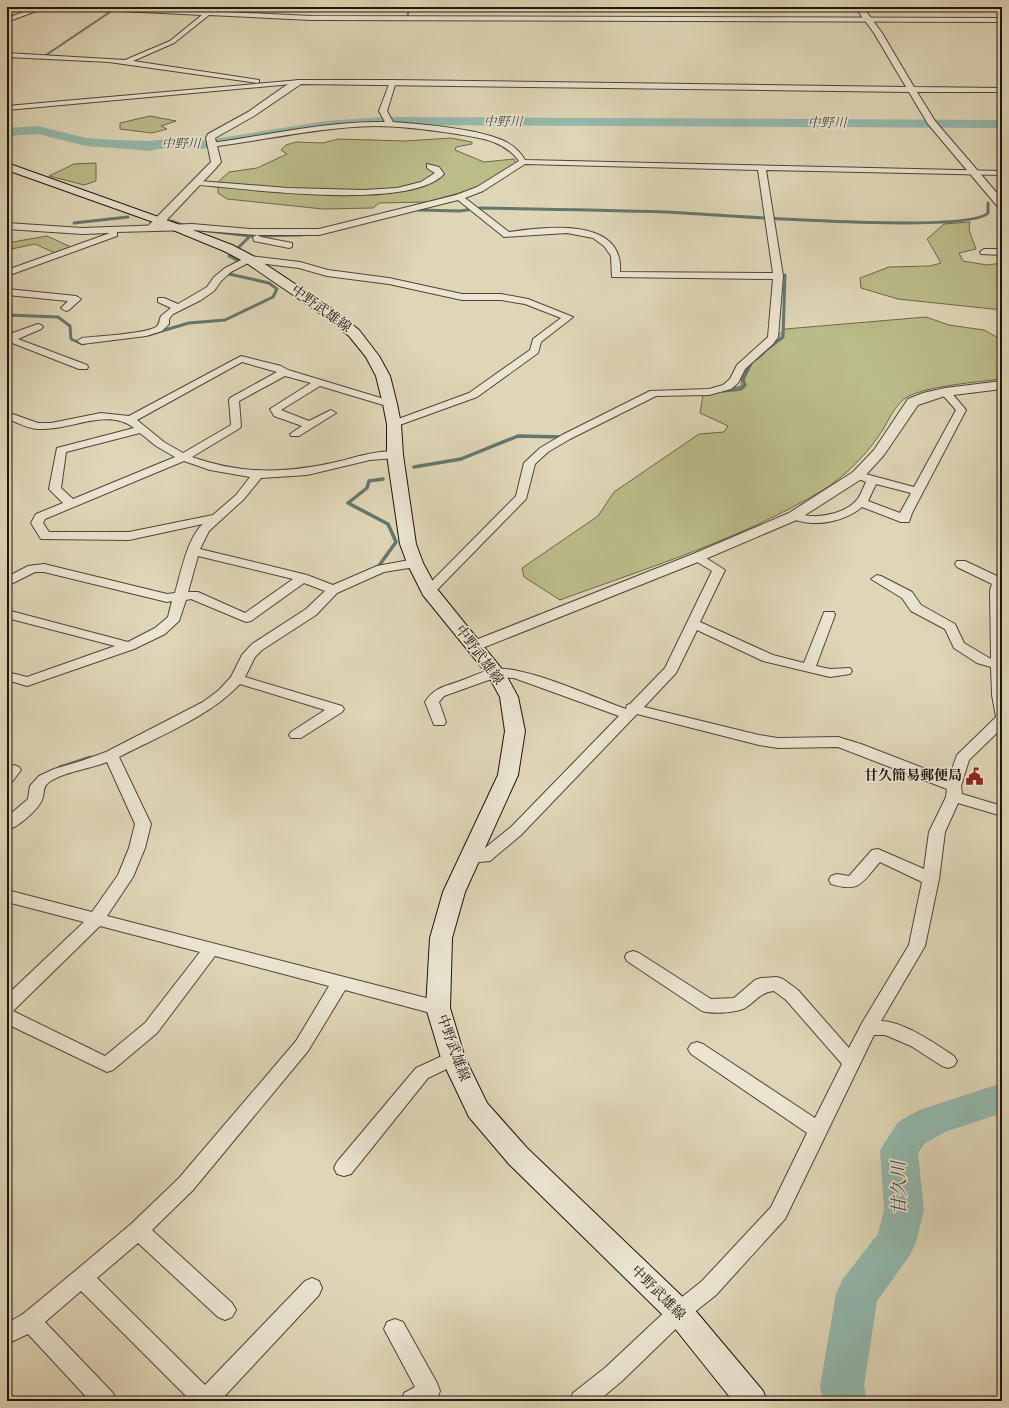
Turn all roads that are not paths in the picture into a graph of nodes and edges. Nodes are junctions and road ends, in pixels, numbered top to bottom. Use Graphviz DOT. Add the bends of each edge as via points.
graph roads {
  1 [pos="44,7"];
  2 [pos="80,7"];
  3 [pos="858,7"];
  4 [pos="208,13"];
  5 [pos="7,20"];
  6 [pos="1002,20"];
  7 [pos="870,21"];
  8 [pos="7,55"];
  9 [pos="126,62"];
  10 [pos="300,82"];
  11 [pos="393,82"];
  12 [pos="280,84"];
  13 [pos="910,90"];
  14 [pos="1002,90"];
  15 [pos="7,108"];
  16 [pos="389,122"];
  17 [pos="384,132"];
  18 [pos="211,143"];
  19 [pos="523,162"];
  20 [pos="7,166"];
  21 [pos="430,166"];
  22 [pos="762,168"];
  23 [pos="974,173"];
  24 [pos="1002,173"];
  25 [pos="199,183"];
  26 [pos="459,196"];
  27 [pos="1002,205"];
  28 [pos="156,224"];
  29 [pos="7,226"];
  30 [pos="185,228"];
  31 [pos="120,230"];
  32 [pos="257,235"];
  33 [pos="289,245"];
  34 [pos="984,252"];
  35 [pos="1002,252"];
  36 [pos="249,259"];
  37 [pos="7,273"];
  38 [pos="778,276"];
  39 [pos="7,281"];
  40 [pos="7,285"];
  41 [pos="7,292"];
  42 [pos="50,296"];
  43 [pos="161,300"];
  44 [pos="40,305"];
  45 [pos="66,308"];
  46 [pos="178,308"];
  47 [pos="38,327"];
  48 [pos="10,341"];
  49 [pos="82,342"];
  50 [pos="83,368"];
  51 [pos="284,372"];
  52 [pos="320,382"];
  53 [pos="1002,385"];
  54 [pos="945,392"];
  55 [pos="390,404"];
  56 [pos="331,413"];
  57 [pos="7,415"];
  58 [pos="130,420"];
  59 [pos="394,424"];
  60 [pos="310,425"];
  61 [pos="141,430"];
  62 [pos="295,434"];
  63 [pos="395,455"];
  64 [pos="184,457"];
  65 [pos="258,475"];
  66 [pos="858,475"];
  67 [pos="872,480"];
  68 [pos="917,491"];
  69 [pos="861,503"];
  70 [pos="72,505"];
  71 [pos="794,516"];
  72 [pos="215,518"];
  73 [pos="193,551"];
  74 [pos="698,556"];
  75 [pos="415,563"];
  76 [pos="961,564"];
  77 [pos="303,578"];
  78 [pos="877,579"];
  79 [pos="1000,581"];
  80 [pos="7,582"];
  81 [pos="334,590"];
  82 [pos="429,591"];
  83 [pos="179,597"];
  84 [pos="7,614"];
  85 [pos="829,615"];
  86 [pos="693,624"];
  87 [pos="129,646"];
  88 [pos="474,646"];
  89 [pos="1000,664"];
  90 [pos="809,667"];
  91 [pos="845,671"];
  92 [pos="496,673"];
  93 [pos="7,676"];
  94 [pos="237,679"];
  95 [pos="629,712"];
  96 [pos="1002,715"];
  97 [pos="1002,720"];
  98 [pos="439,722"];
  99 [pos="296,735"];
  100 [pos="111,755"];
  101 [pos="954,791"];
  102 [pos="1002,811"];
  103 [pos="7,825"];
  104 [pos="469,858"];
  105 [pos="931,879"];
  106 [pos="837,880"];
  107 [pos="7,896"];
  108 [pos="95,921"];
  109 [pos="211,950"];
  110 [pos="633,957"];
  111 [pos="341,982"];
  112 [pos="7,1006"];
  113 [pos="438,1008"];
  114 [pos="7,1016"];
  115 [pos="868,1028"];
  116 [pos="697,1050"];
  117 [pos="453,1058"];
  118 [pos="948,1061"];
  119 [pos="852,1063"];
  120 [pos="819,1131"];
  121 [pos="344,1168"];
  122 [pos="138,1230"];
  123 [pos="82,1278"];
  124 [pos="312,1288"];
  125 [pos="225,1310"];
  126 [pos="679,1312"];
  127 [pos="30,1321"];
  128 [pos="395,1330"];
  129 [pos="7,1334"];
  130 [pos="105,1401"];
  131 [pos="206,1401"];
  132 [pos="412,1401"];
  133 [pos="581,1401"];
  134 [pos="752,1401"];
  1 -- 5 [label="street"];
  2 -- 4 [label="street"];
  3 -- 7 [label="street"];
  4 -- 7 [label="street" via="311,18"];
  4 -- 9 [label="street" via="172,42"];
  6 -- 7 [label="street"];
  7 -- 13 [label="street"];
  8 -- 9 [label="street"];
  9 -- 12 [label="street"];
  10 -- 11 [label="street"];
  10 -- 12 [label="street"];
  10 -- 18 [label="street" via="251,114 216,132 211,136"];
  11 -- 13 [label="street"];
  11 -- 16 [label="street" via="383,111"];
  12 -- 15 [label="street"];
  13 -- 14 [label="street"];
  13 -- 23 [label="street" via="932,124"];
  16 -- 17 [label="street"];
  16 -- 18 [label="street"];
  16 -- 19 [label="street" via="487,137 506,143 516,151"];
  18 -- 25 [label="street" via="216,162"];
  19 -- 22 [label="street"];
  19 -- 26 [label="street" via="480,189"];
  20 -- 28 [label="main road, 中野武雄線"];
  21 -- 25 [label="street" via="440,174 436,180 408,190 391,192 350,193"];
  22 -- 23 [label="street"];
  22 -- 38 [label="street"];
  23 -- 24 [label="street"];
  23 -- 27 [label="street"];
  25 -- 28 [label="street"];
  26 -- 32 [label="street" via="319,232"];
  26 -- 38 [label="street" via="507,235 546,230 569,231 585,232 604,240 615,257 615,275"];
  28 -- 30 [label="main road, 中野武雄線"];
  28 -- 31 [label="street"];
  29 -- 31 [label="street" via="82,231"];
  30 -- 32 [label="street"];
  30 -- 36 [label="main road, 中野武雄線"];
  31 -- 37 [label="street"];
  32 -- 33 [label="street" via="256,239"];
  34 -- 35 [label="street"];
  36 -- 46 [label="street" via="217,278 211,289"];
  36 -- 55 [label="main road, 中野武雄線" via="354,333 372,356 383,376"];
  36 -- 59 [label="street" via="300,265 326,273 389,281 462,297 501,297 528,302 568,317 536,341 535,351 473,395"];
  38 -- 82 [label="street" via="773,337 741,367 734,381 727,387 709,392 651,395 544,450 530,463 522,497"];
  39 -- 40 [label="street"];
  41 -- 42 [label="street"];
  42 -- 44 [label="street"];
  42 -- 45 [label="street" via="76,299"];
  43 -- 46 [label="street"];
  46 -- 49 [label="street" via="164,318 164,324 159,329"];
  47 -- 48 [label="street"];
  48 -- 50 [label="street"];
  51 -- 52 [label="street"];
  51 -- 58 [label="street" via="241,359"];
  51 -- 64 [label="street" via="234,400 236,426"];
  52 -- 55 [label="street"];
  52 -- 60 [label="street" via="275,409 278,414"];
  53 -- 54 [label="street"];
  54 -- 66 [label="street" via="914,402 879,452"];
  54 -- 68 [label="street" via="961,410"];
  55 -- 59 [label="main road, 中野武雄線"];
  56 -- 60 [label="street"];
  57 -- 58 [label="street" via="37,426 51,426 101,416"];
  58 -- 61 [label="street"];
  59 -- 63 [label="main road, 中野武雄線"];
  60 -- 62 [label="street"];
  61 -- 64 [label="street"];
  61 -- 70 [label="street" via="61,450 55,489"];
  63 -- 65 [label="street" via="370,457 307,472"];
  63 -- 75 [label="main road, 中野武雄線" via="408,544"];
  64 -- 65 [label="street" via="210,467"];
  64 -- 70 [label="street"];
  65 -- 72 [label="street" via="240,497"];
  66 -- 67 [label="street"];
  66 -- 71 [label="street"];
  67 -- 68 [label="street"];
  67 -- 69 [label="street"];
  68 -- 69 [label="street" via="905,519"];
  69 -- 71 [label="street" via="850,511 833,517 811,520"];
  70 -- 72 [label="street" via="40,518 37,523 45,536 129,536"];
  71 -- 74 [label="street"];
  72 -- 73 [label="street" via="204,529"];
  73 -- 77 [label="street"];
  73 -- 83 [label="street"];
  74 -- 86 [label="street" via="719,570"];
  74 -- 88 [label="street"];
  75 -- 81 [label="street" via="381,569"];
  75 -- 82 [label="main road, 中野武雄線"];
  76 -- 79 [label="street"];
  77 -- 81 [label="street"];
  77 -- 83 [label="street" via="246,618 193,596"];
  78 -- 89 [label="street" via="907,595 916,608 950,627 959,645 982,660"];
  79 -- 89 [label="street" via="996,590"];
  80 -- 83 [label="street" via="32,569 44,568 167,598"];
  81 -- 94 [label="street" via="311,612 257,647 249,655"];
  82 -- 88 [label="main road, 中野武雄線"];
  83 -- 87 [label="street" via="174,618 160,632"];
  84 -- 87 [label="street"];
  85 -- 90 [label="street"];
  86 -- 90 [label="street" via="768,658"];
  86 -- 95 [label="street" via="671,670"];
  87 -- 93 [label="street" via="27,682"];
  88 -- 92 [label="main road, 中野武雄線"];
  89 -- 96 [label="street"];
  90 -- 91 [label="street" via="830,672"];
  92 -- 95 [label="street" via="515,674 533,679"];
  92 -- 98 [label="street" via="439,693 432,702"];
  92 -- 104 [label="main road, 中野武雄線" via="509,698 515,731 508,775"];
  94 -- 99 [label="street" via="337,709"];
  94 -- 100 [label="street" via="208,705"];
  95 -- 101 [label="street" via="778,743 822,741 844,744"];
  95 -- 104 [label="street" via="516,831 484,857"];
  97 -- 101 [label="street" via="962,758"];
  100 -- 103 [label="street" via="44,779 37,786 35,800"];
  100 -- 108 [label="street" via="143,824 137,848 125,877"];
  101 -- 102 [label="street"];
  101 -- 105 [label="street" via="937,832"];
  104 -- 113 [label="main road, 中野武雄線" via="454,892 441,938"];
  105 -- 106 [label="street" via="878,854 853,882"];
  105 -- 115 [label="street" via="917,946"];
  107 -- 108 [label="street"];
  108 -- 109 [label="street"];
  108 -- 112 [label="street"];
  109 -- 111 [label="street"];
  109 -- 114 [label="street" via="151,1028 107,1065"];
  110 -- 119 [label="street" via="708,1006 738,1004 761,985 777,984 792,995"];
  111 -- 113 [label="street"];
  111 -- 122 [label="street" via="302,1046 186,1184"];
  113 -- 117 [label="main road, 中野武雄線"];
  115 -- 118 [label="street" via="886,1028 917,1041"];
  115 -- 119 [label="street"];
  116 -- 120 [label="street"];
  117 -- 121 [label="street" via="422,1073"];
  117 -- 126 [label="main road, 中野武雄線" via="478,1110 518,1156"];
  119 -- 120 [label="street"];
  120 -- 126 [label="street" via="778,1214 709,1288"];
  122 -- 123 [label="street"];
  122 -- 125 [label="street"];
  123 -- 127 [label="street"];
  123 -- 131 [label="street"];
  124 -- 131 [label="street"];
  126 -- 133 [label="street" via="614,1374"];
  126 -- 134 [label="main road, 中野武雄線"];
  127 -- 129 [label="street"];
  127 -- 130 [label="street"];
  128 -- 132 [label="street" via="429,1391"];
}
